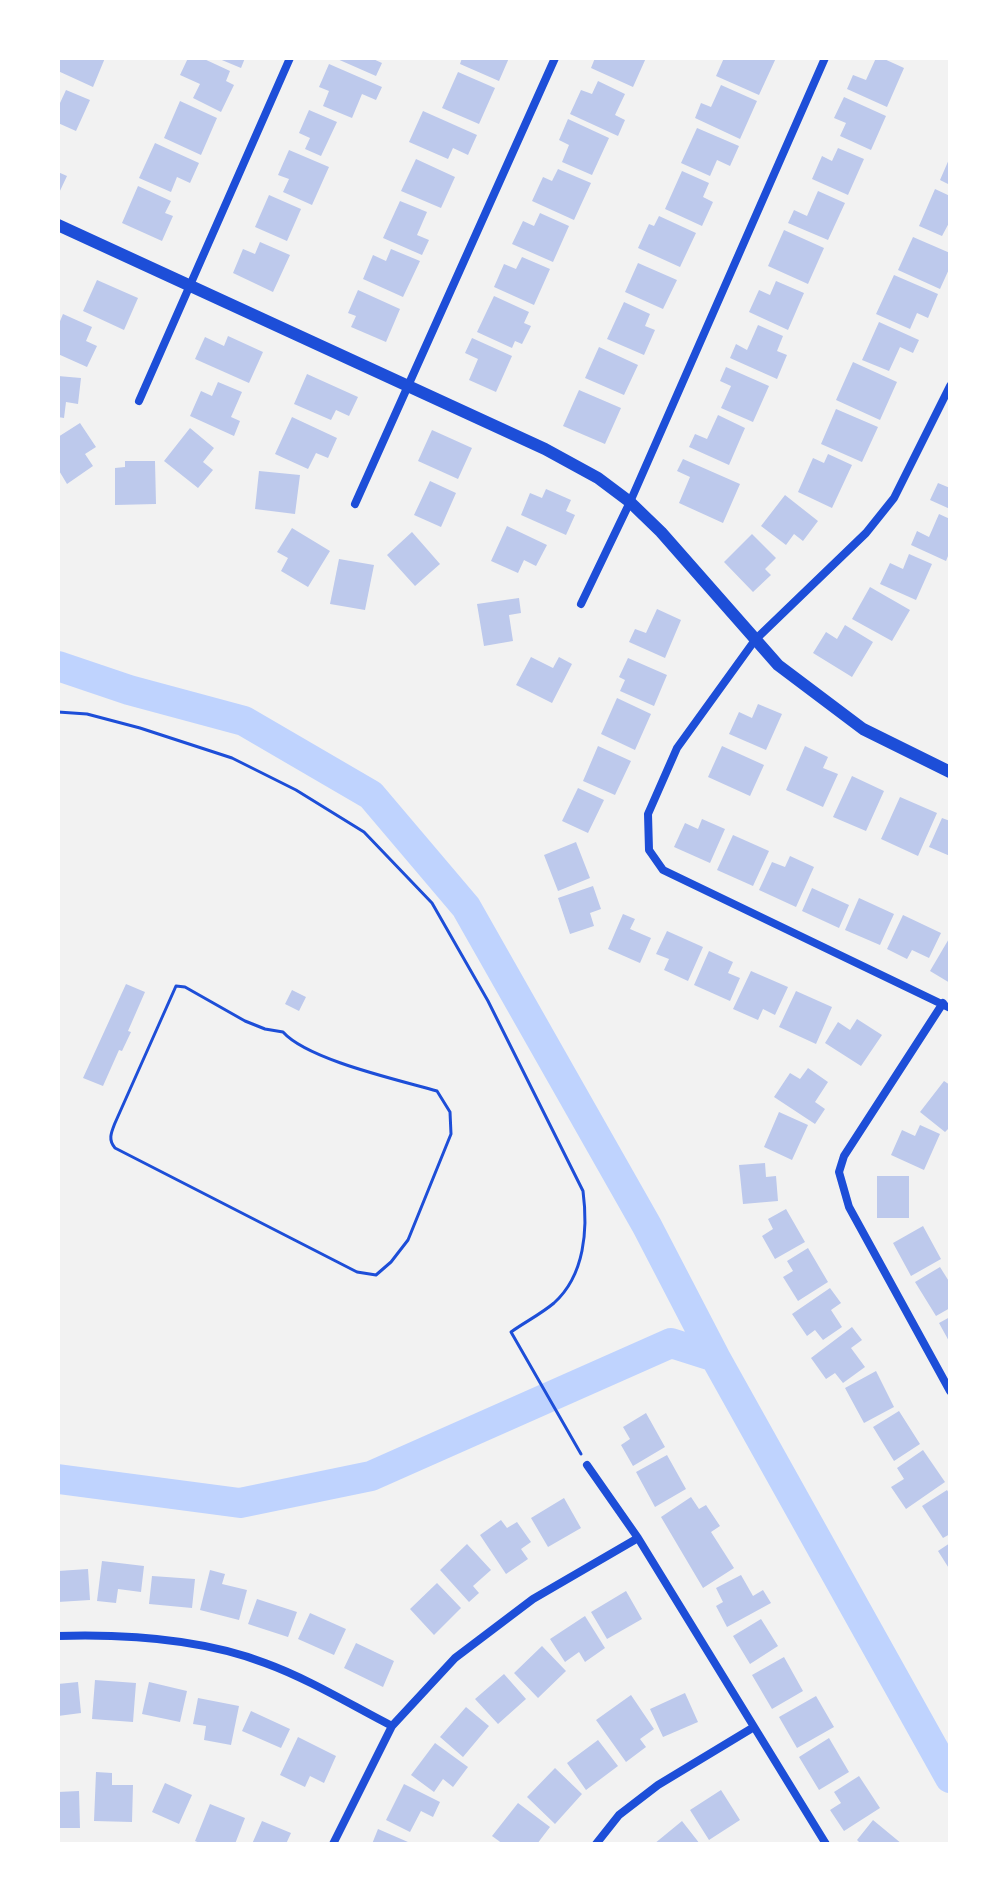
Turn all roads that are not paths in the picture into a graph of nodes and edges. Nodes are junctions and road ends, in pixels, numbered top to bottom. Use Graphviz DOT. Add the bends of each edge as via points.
graph roads {
  1 [pos="290,58"];
  2 [pos="555,58"];
  3 [pos="825,58"];
  4 [pos="58,225"];
  5 [pos="189,285"];
  6 [pos="408,386"];
  7 [pos="950,386"];
  8 [pos="139,401"];
  9 [pos="630,502"];
  10 [pos="355,504"];
  11 [pos="581,604"];
  12 [pos="755,640"];
  13 [pos="950,772"];
  14 [pos="946,1006"];
  15 [pos="950,1391"];
  16 [pos="587,1465"];
  17 [pos="638,1538"];
  18 [pos="58,1636"];
  19 [pos="392,1726"];
  20 [pos="754,1727"];
  21 [pos="333,1844"];
  22 [pos="596,1844"];
  23 [pos="826,1844"];
  1 -- 5 [label="street"];
  2 -- 6 [label="street"];
  3 -- 9 [label="street"];
  4 -- 5 [label="street"];
  5 -- 6 [label="street"];
  5 -- 8 [label="street"];
  6 -- 9 [label="street" via="570,461"];
  6 -- 10 [label="street"];
  7 -- 12 [label="street" via="894,498 866,533"];
  9 -- 11 [label="street"];
  9 -- 12 [label="street"];
  12 -- 13 [label="street" via="778,665 863,729"];
  12 -- 14 [label="street" via="677,748 648,814 649,850 663,870"];
  14 -- 15 [label="street" via="844,1156 839,1172 849,1207"];
  16 -- 17 [label="street"];
  17 -- 19 [label="street" via="533,1599 455,1658"];
  17 -- 20 [label="street"];
  18 -- 19 [label="street" via="110,1635 230,1651 292,1675"];
  19 -- 21 [label="street"];
  20 -- 22 [label="street" via="658,1785 619,1815"];
  20 -- 23 [label="street"];
}
